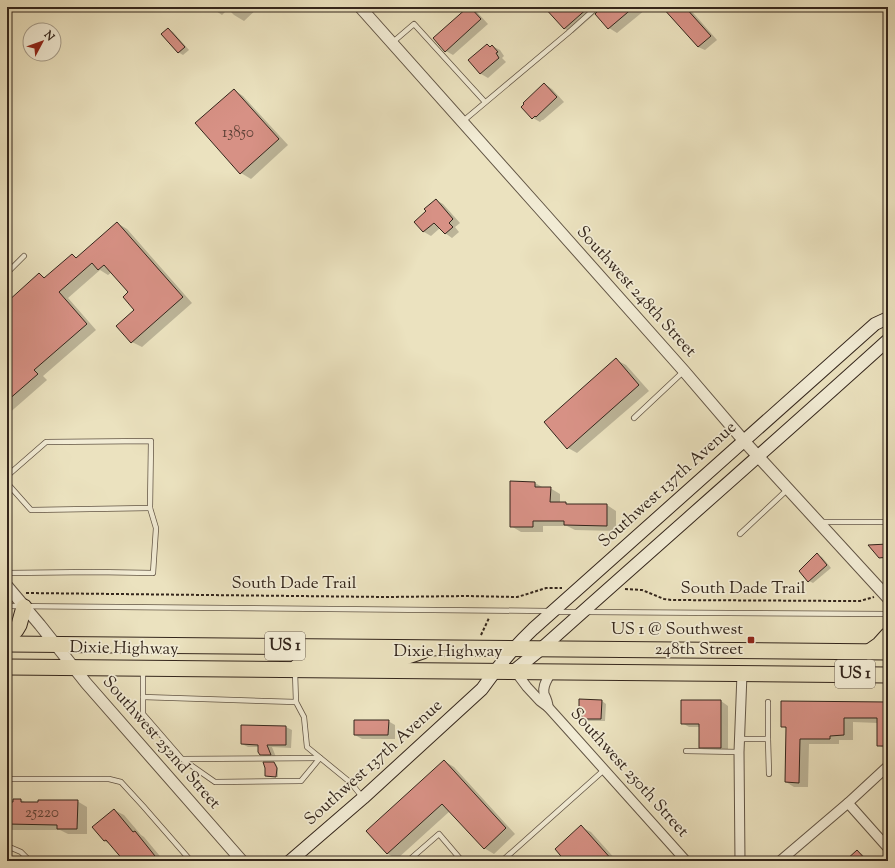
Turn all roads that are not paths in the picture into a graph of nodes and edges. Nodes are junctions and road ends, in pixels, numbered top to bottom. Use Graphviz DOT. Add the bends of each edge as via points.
graph roads {
  1 [pos="360,7"];
  2 [pos="597,7"];
  3 [pos="391,43"];
  4 [pos="485,102"];
  5 [pos="462,122"];
  6 [pos="24,256"];
  7 [pos="7,273"];
  8 [pos="888,318"];
  9 [pos="888,340"];
  10 [pos="684,371"];
  11 [pos="634,418"];
  12 [pos="744,441"];
  13 [pos="758,456"];
  14 [pos="7,476"];
  15 [pos="7,483"];
  16 [pos="788,489"];
  17 [pos="150,508"];
  18 [pos="818,522"];
  19 [pos="888,522"];
  20 [pos="740,534"];
  21 [pos="7,573"];
  22 [pos="7,586"];
  23 [pos="888,598"];
  24 [pos="22,600"];
  25 [pos="7,606"];
  26 [pos="552,612"];
  27 [pos="582,612"];
  28 [pos="888,614"];
  29 [pos="888,635"];
  30 [pos="7,640"];
  31 [pos="7,644"];
  32 [pos="56,645"];
  33 [pos="435,648"];
  34 [pos="514,649"];
  35 [pos="541,649"];
  36 [pos="869,652"];
  37 [pos="888,652"];
  38 [pos="7,667"];
  39 [pos="73,667"];
  40 [pos="143,668"];
  41 [pos="295,669"];
  42 [pos="515,670"];
  43 [pos="495,671"];
  44 [pos="551,672"];
  45 [pos="742,674"];
  46 [pos="888,674"];
  47 [pos="482,689"];
  48 [pos="143,697"];
  49 [pos="296,702"];
  50 [pos="768,702"];
  51 [pos="548,707"];
  52 [pos="740,739"];
  53 [pos="768,739"];
  54 [pos="686,751"];
  55 [pos="739,752"];
  56 [pos="320,758"];
  57 [pos="182,759"];
  58 [pos="888,766"];
  59 [pos="604,770"];
  60 [pos="769,774"];
  61 [pos="7,778"];
  62 [pos="362,798"];
  63 [pos="848,803"];
  64 [pos="7,846"];
  65 [pos="888,848"];
  66 [pos="460,860"];
  67 [pos="30,861"];
  68 [pos="190,861"];
  69 [pos="242,861"];
  70 [pos="290,861"];
  71 [pos="408,861"];
  72 [pos="502,861"];
  73 [pos="686,861"];
  74 [pos="740,861"];
  75 [pos="780,861"];
  1 -- 3 [label="street, Southwest 248th Street"];
  2 -- 4 [label="lane"];
  3 -- 4 [label="lane" via="414,24"];
  3 -- 5 [label="street, Southwest 248th Street"];
  4 -- 5 [label="lane"];
  5 -- 10 [label="street, Southwest 248th Street"];
  6 -- 7 [label="lane"];
  8 -- 12 [label="main road, Southwest 137th Avenue" via="875,324"];
  9 -- 13 [label="main road, Southwest 137th Avenue"];
  10 -- 11 [label="lane"];
  10 -- 12 [label="street, Southwest 248th Street"];
  12 -- 13 [label="street, Southwest 248th Street"];
  12 -- 26 [label="main road, Southwest 137th Avenue"];
  13 -- 16 [label="street, Southwest 248th Street"];
  13 -- 27 [label="main road, Southwest 137th Avenue"];
  14 -- 17 [label="lane" via="46,442 151,441"];
  15 -- 17 [label="lane" via="31,510"];
  16 -- 18 [label="street, Southwest 248th Street"];
  16 -- 20 [label="lane"];
  17 -- 21 [label="lane" via="156,528 153,573"];
  18 -- 19 [label="lane"];
  18 -- 23 [label="street, Southwest 248th Street"];
  22 -- 24 [label="street, Southwest 252nd Street"];
  24 -- 25 [label="lane"];
  24 -- 26 [label="lane"];
  24 -- 30 [label="highway" via="19,625"];
  24 -- 32 [label="street, Southwest 252nd Street"];
  26 -- 27 [label="lane"];
  26 -- 34 [label="main road, Southwest 137th Avenue"];
  27 -- 28 [label="lane"];
  27 -- 35 [label="main road, Southwest 137th Avenue"];
  29 -- 36 [label="highway"];
  31 -- 32 [label="highway, Dixie Highway / US 1"];
  32 -- 33 [label="highway, Dixie Highway / US 1"];
  32 -- 39 [label="street, Southwest 252nd Street"];
  33 -- 34 [label="highway, Dixie Highway / US 1"];
  33 -- 41 [label="highway" via="399,659 315,657 306,659"];
  34 -- 35 [label="highway, Dixie Highway / US 1"];
  34 -- 43 [label="main road, Southwest 137th Avenue"];
  35 -- 36 [label="highway, Dixie Highway / US 1"];
  35 -- 42 [label="main road, Southwest 137th Avenue"];
  36 -- 37 [label="highway, Dixie Highway / US 1"];
  38 -- 39 [label="highway, Dixie Highway / US 1"];
  39 -- 40 [label="highway, Dixie Highway / US 1"];
  39 -- 69 [label="street, Southwest 252nd Street"];
  40 -- 41 [label="highway, Dixie Highway / US 1"];
  40 -- 48 [label="lane"];
  41 -- 43 [label="highway, Dixie Highway / US 1"];
  41 -- 49 [label="lane"];
  42 -- 43 [label="highway, Dixie Highway / US 1"];
  42 -- 44 [label="highway, Dixie Highway / US 1"];
  42 -- 47 [label="main road, Southwest 137th Avenue"];
  42 -- 51 [label="street, Southwest 250th Street" via="523,682"];
  43 -- 47 [label="main road, Southwest 137th Avenue"];
  44 -- 45 [label="highway, Dixie Highway / US 1"];
  44 -- 51 [label="street, Southwest 250th Street" via="544,688"];
  45 -- 46 [label="highway, Dixie Highway / US 1"];
  45 -- 52 [label="street"];
  47 -- 62 [label="main road, Southwest 137th Avenue"];
  48 -- 49 [label="lane"];
  48 -- 57 [label="lane" via="143,714"];
  49 -- 56 [label="lane" via="304,717 307,747"];
  50 -- 53 [label="lane"];
  51 -- 59 [label="street, Southwest 250th Street"];
  52 -- 53 [label="lane"];
  52 -- 55 [label="street"];
  53 -- 60 [label="lane"];
  54 -- 55 [label="lane"];
  55 -- 74 [label="street"];
  56 -- 57 [label="lane"];
  56 -- 57 [label="lane" via="301,781 230,782 214,782"];
  56 -- 62 [label="lane" via="351,783"];
  58 -- 63 [label="street"];
  59 -- 72 [label="lane"];
  59 -- 73 [label="street, Southwest 250th Street"];
  61 -- 68 [label="lane" via="109,779 121,782"];
  62 -- 70 [label="main road, Southwest 137th Avenue"];
  63 -- 65 [label="street"];
  63 -- 75 [label="street"];
  64 -- 67 [label="lane" via="22,852"];
  66 -- 71 [label="lane" via="439,834"];
}
